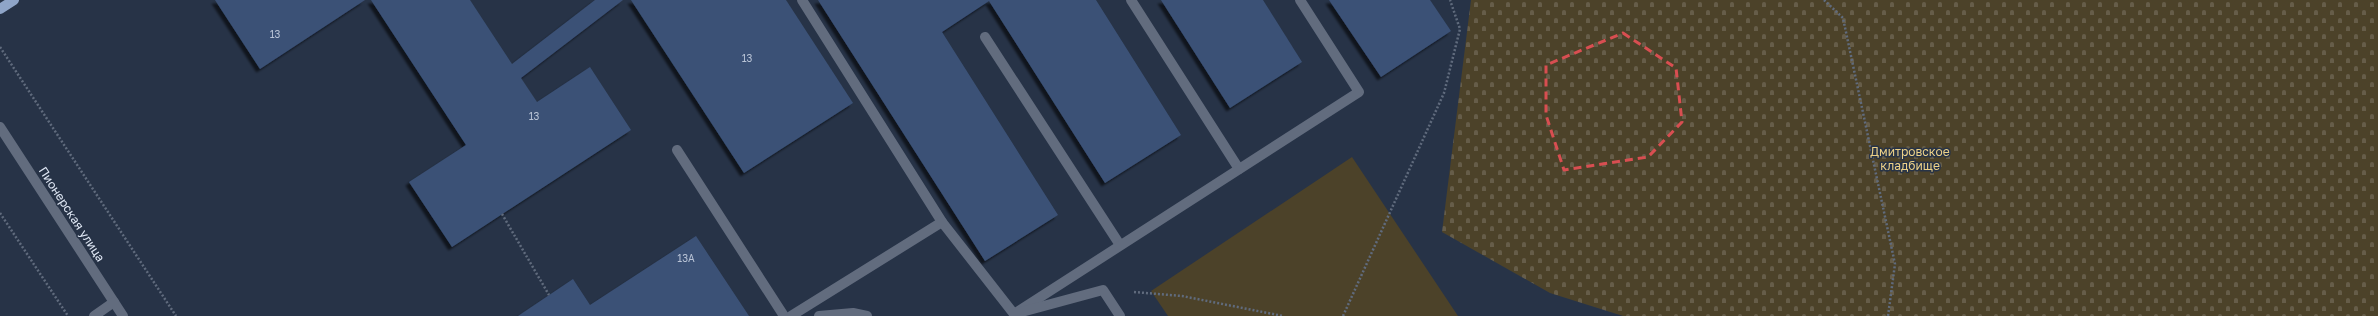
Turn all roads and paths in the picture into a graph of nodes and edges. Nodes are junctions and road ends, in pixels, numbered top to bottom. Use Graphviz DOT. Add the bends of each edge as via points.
graph roads {
  1 [pos="14,0"];
  2 [pos="802,0"];
  3 [pos="1131,0"];
  4 [pos="1300,0"];
  5 [pos="1450,0"];
  6 [pos="1824,0"];
  7 [pos="0,9"];
  8 [pos="985,37"];
  9 [pos="0,47"];
  10 [pos="0,127"];
  11 [pos="677,150"];
  12 [pos="1240,169"];
  13 [pos="0,213"];
  14 [pos="502,214"];
  15 [pos="942,222"];
  16 [pos="1120,246"];
  17 [pos="1103,290"];
  18 [pos="548,296"];
  19 [pos="114,302"];
  20 [pos="1014,314"];
  21 [pos="68,316"];
  22 [pos="94,316"];
  23 [pos="123,316"];
  24 [pos="176,316"];
  25 [pos="784,316"];
  26 [pos="791,316"];
  27 [pos="819,316"];
  28 [pos="867,316"];
  29 [pos="1120,316"];
  30 [pos="1283,316"];
  31 [pos="1343,316"];
  32 [pos="1888,316"];
  1 -- 7 [label="main road"];
  2 -- 15 [label="street"];
  3 -- 12 [label="street"];
  4 -- 12 [label="street" via="1359,92"];
  5 -- 31 [label="path" via="1460,29 1444,93"];
  6 -- 32 [label="path" via="1843,18 1896,264"];
  8 -- 16 [label="street"];
  9 -- 24 [label="path"];
  10 -- 19 [label="street, Пионерская улица"];
  11 -- 25 [label="street"];
  12 -- 16 [label="street"];
  13 -- 21 [label="path"];
  14 -- 18 [label="path"];
  15 -- 20 [label="street"];
  15 -- 26 [label="street"];
  16 -- 20 [label="street"];
  17 -- 20 [label="street"];
  17 -- 29 [label="street"];
  17 -- 30 [label="path" via="1182,296"];
  19 -- 22 [label="street"];
  19 -- 23 [label="street, Пионерская улица"];
  27 -- 28 [label="street" via="853,313"];
}
